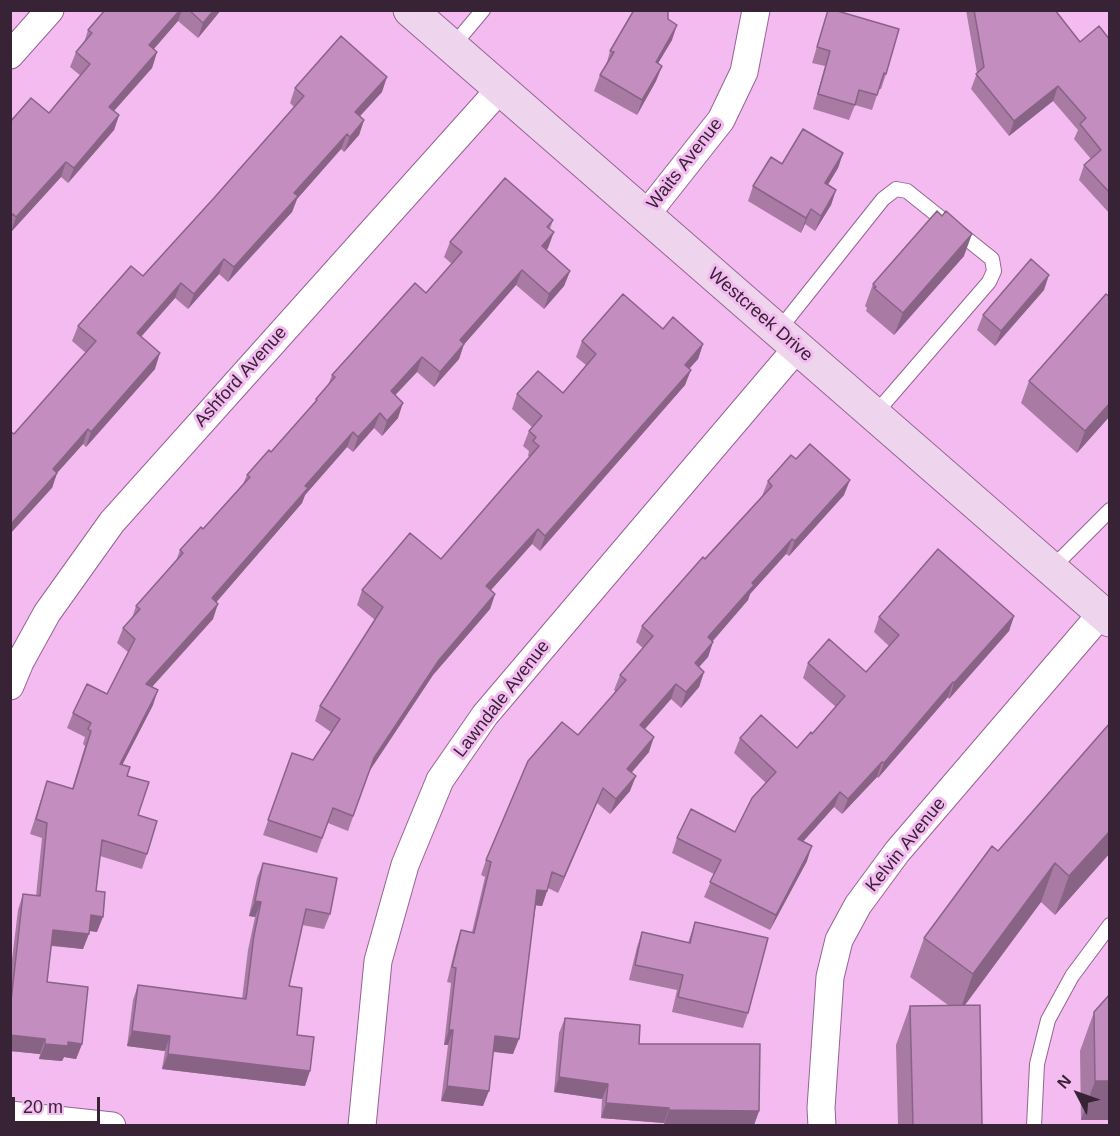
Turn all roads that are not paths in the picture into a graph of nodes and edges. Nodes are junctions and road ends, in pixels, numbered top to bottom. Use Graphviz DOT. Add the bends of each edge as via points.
graph roads {
  1 [pos="50,10"];
  2 [pos="410,10"];
  3 [pos="483,10"];
  4 [pos="756,10"];
  5 [pos="452,47"];
  6 [pos="10,55"];
  7 [pos="500,89"];
  8 [pos="645,216"];
  9 [pos="787,339"];
  10 [pos="874,415"];
  11 [pos="1110,510"];
  12 [pos="1051,569"];
  13 [pos="1106,616"];
  14 [pos="10,686"];
  15 [pos="1110,925"];
  16 [pos="10,1114"];
  17 [pos="112,1125"];
  18 [pos="362,1125"];
  19 [pos="822,1125"];
  20 [pos="1034,1125"];
  1 -- 6 [label="street"];
  2 -- 5 [label="street, Westcreek Drive"];
  3 -- 5 [label="lane"];
  4 -- 8 [label="street, Waits Avenue" via="744,72 722,120"];
  5 -- 7 [label="street, Westcreek Drive"];
  7 -- 8 [label="street, Westcreek Drive"];
  7 -- 14 [label="street, Ashford Avenue" via="112,522 47,613"];
  8 -- 9 [label="street, Westcreek Drive"];
  9 -- 10 [label="street, Westcreek Drive"];
  9 -- 10 [label="lane" via="883,199 896,189 907,191 992,260 994,271 989,282"];
  9 -- 18 [label="street, Lawndale Avenue" via="485,715 440,780 405,865 378,961"];
  10 -- 12 [label="street, Westcreek Drive"];
  11 -- 12 [label="lane"];
  12 -- 13 [label="street, Westcreek Drive"];
  13 -- 19 [label="street, Kelvin Avenue" via="897,852 858,905 839,940 830,977"];
  15 -- 20 [label="lane" via="1072,976 1048,1020 1037,1064"];
  16 -- 17 [label="street"];
}
